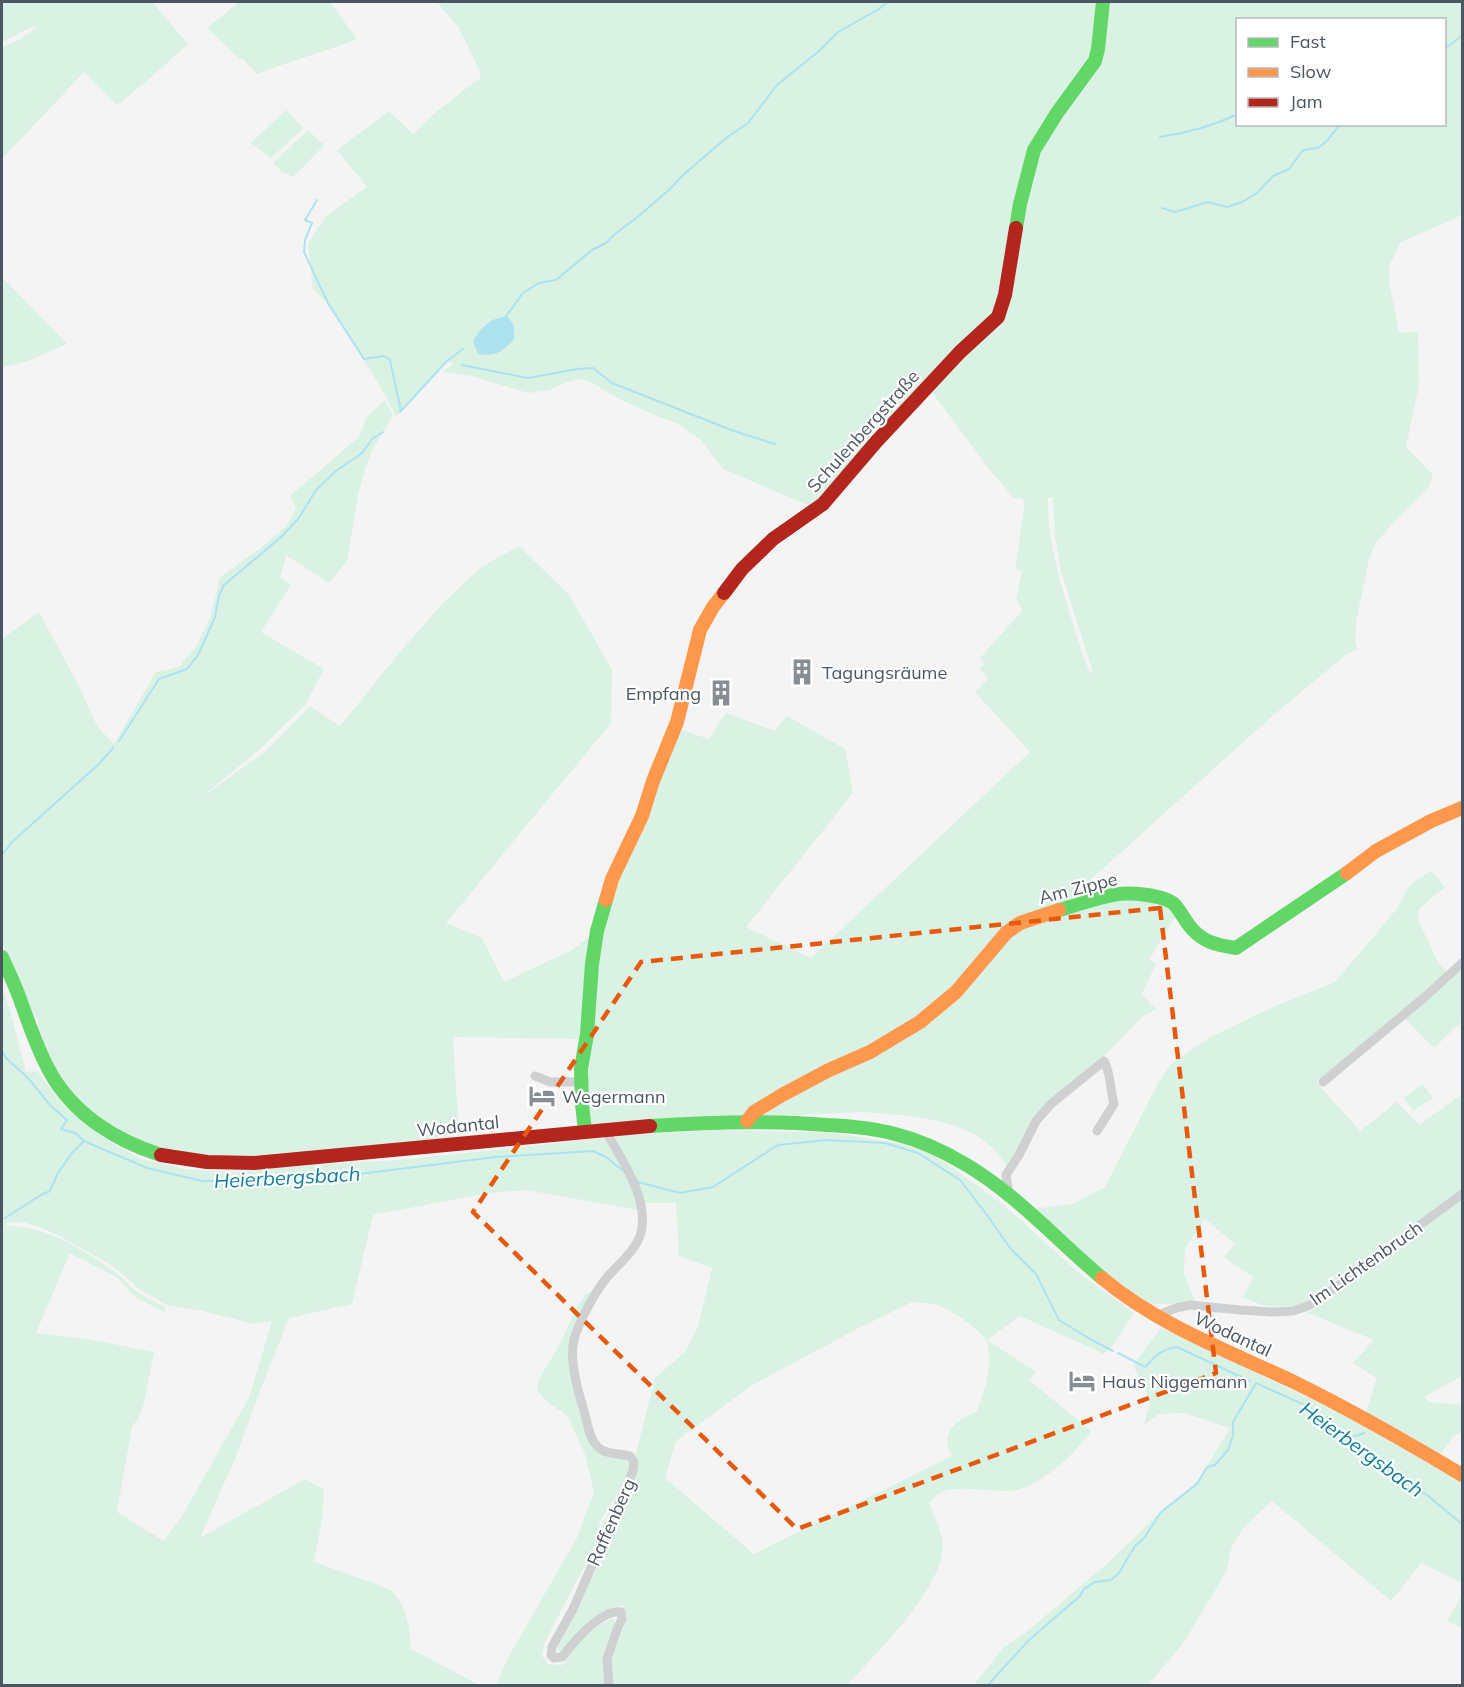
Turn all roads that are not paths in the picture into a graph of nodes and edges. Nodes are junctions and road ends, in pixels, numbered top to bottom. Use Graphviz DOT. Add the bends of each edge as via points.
graph roads {
  1 [pos="1103,2"];
  2 [pos="1462,808"];
  3 [pos="2,957"];
  4 [pos="1462,963"];
  5 [pos="535,1076"];
  6 [pos="581,1082"];
  7 [pos="1323,1082"];
  8 [pos="747,1121"];
  9 [pos="607,1129"];
  10 [pos="585,1131"];
  11 [pos="1097,1131"];
  12 [pos="1009,1194"];
  13 [pos="1462,1194"];
  14 [pos="1156,1316"];
  15 [pos="1462,1474"];
  16 [pos="609,1686"];
  1 -- 6 [label="street, Schulenbergstraße" via="1095,61 1034,150 998,317 876,442 824,504 773,539 742,569 712,607 700,630 677,722 605,899 592,964"];
  2 -- 8 [label="street, Am Zippe" via="1376,851 1341,879 1236,948 1212,944 1199,937 1176,906 1161,897 1115,894 1020,923 996,944 957,993 920,1022 783,1095 754,1112"];
  3 -- 10 [label="street, Wodantal" via="44,1062 62,1090 99,1126 146,1151 191,1161 254,1162"];
  4 -- 7 [label="street"];
  5 -- 6 [label="street" via="550,1082"];
  6 -- 10 [label="street, Schulenbergstraße"];
  8 -- 9 [label="street, Wodantal"];
  8 -- 12 [label="street, Wodantal" via="894,1134 947,1152"];
  9 -- 10 [label="street, Wodantal"];
  9 -- 16 [label="street, Raffenberg" via="633,1181 642,1210 640,1234 628,1256 596,1292 573,1341 573,1362 594,1441 602,1451 630,1456 634,1462 550,1655 562,1657 594,1624 621,1612 606,1665"];
  11 -- 12 [label="street" via="1114,1104 1104,1060 1036,1121 1006,1174"];
  12 -- 14 [label="street, Wodantal" via="1087,1267"];
  13 -- 14 [label="street, Im Lichtenbruch" via="1308,1306 1272,1312 1190,1305"];
  14 -- 15 [label="street, Wodantal" via="1342,1407"];
}
